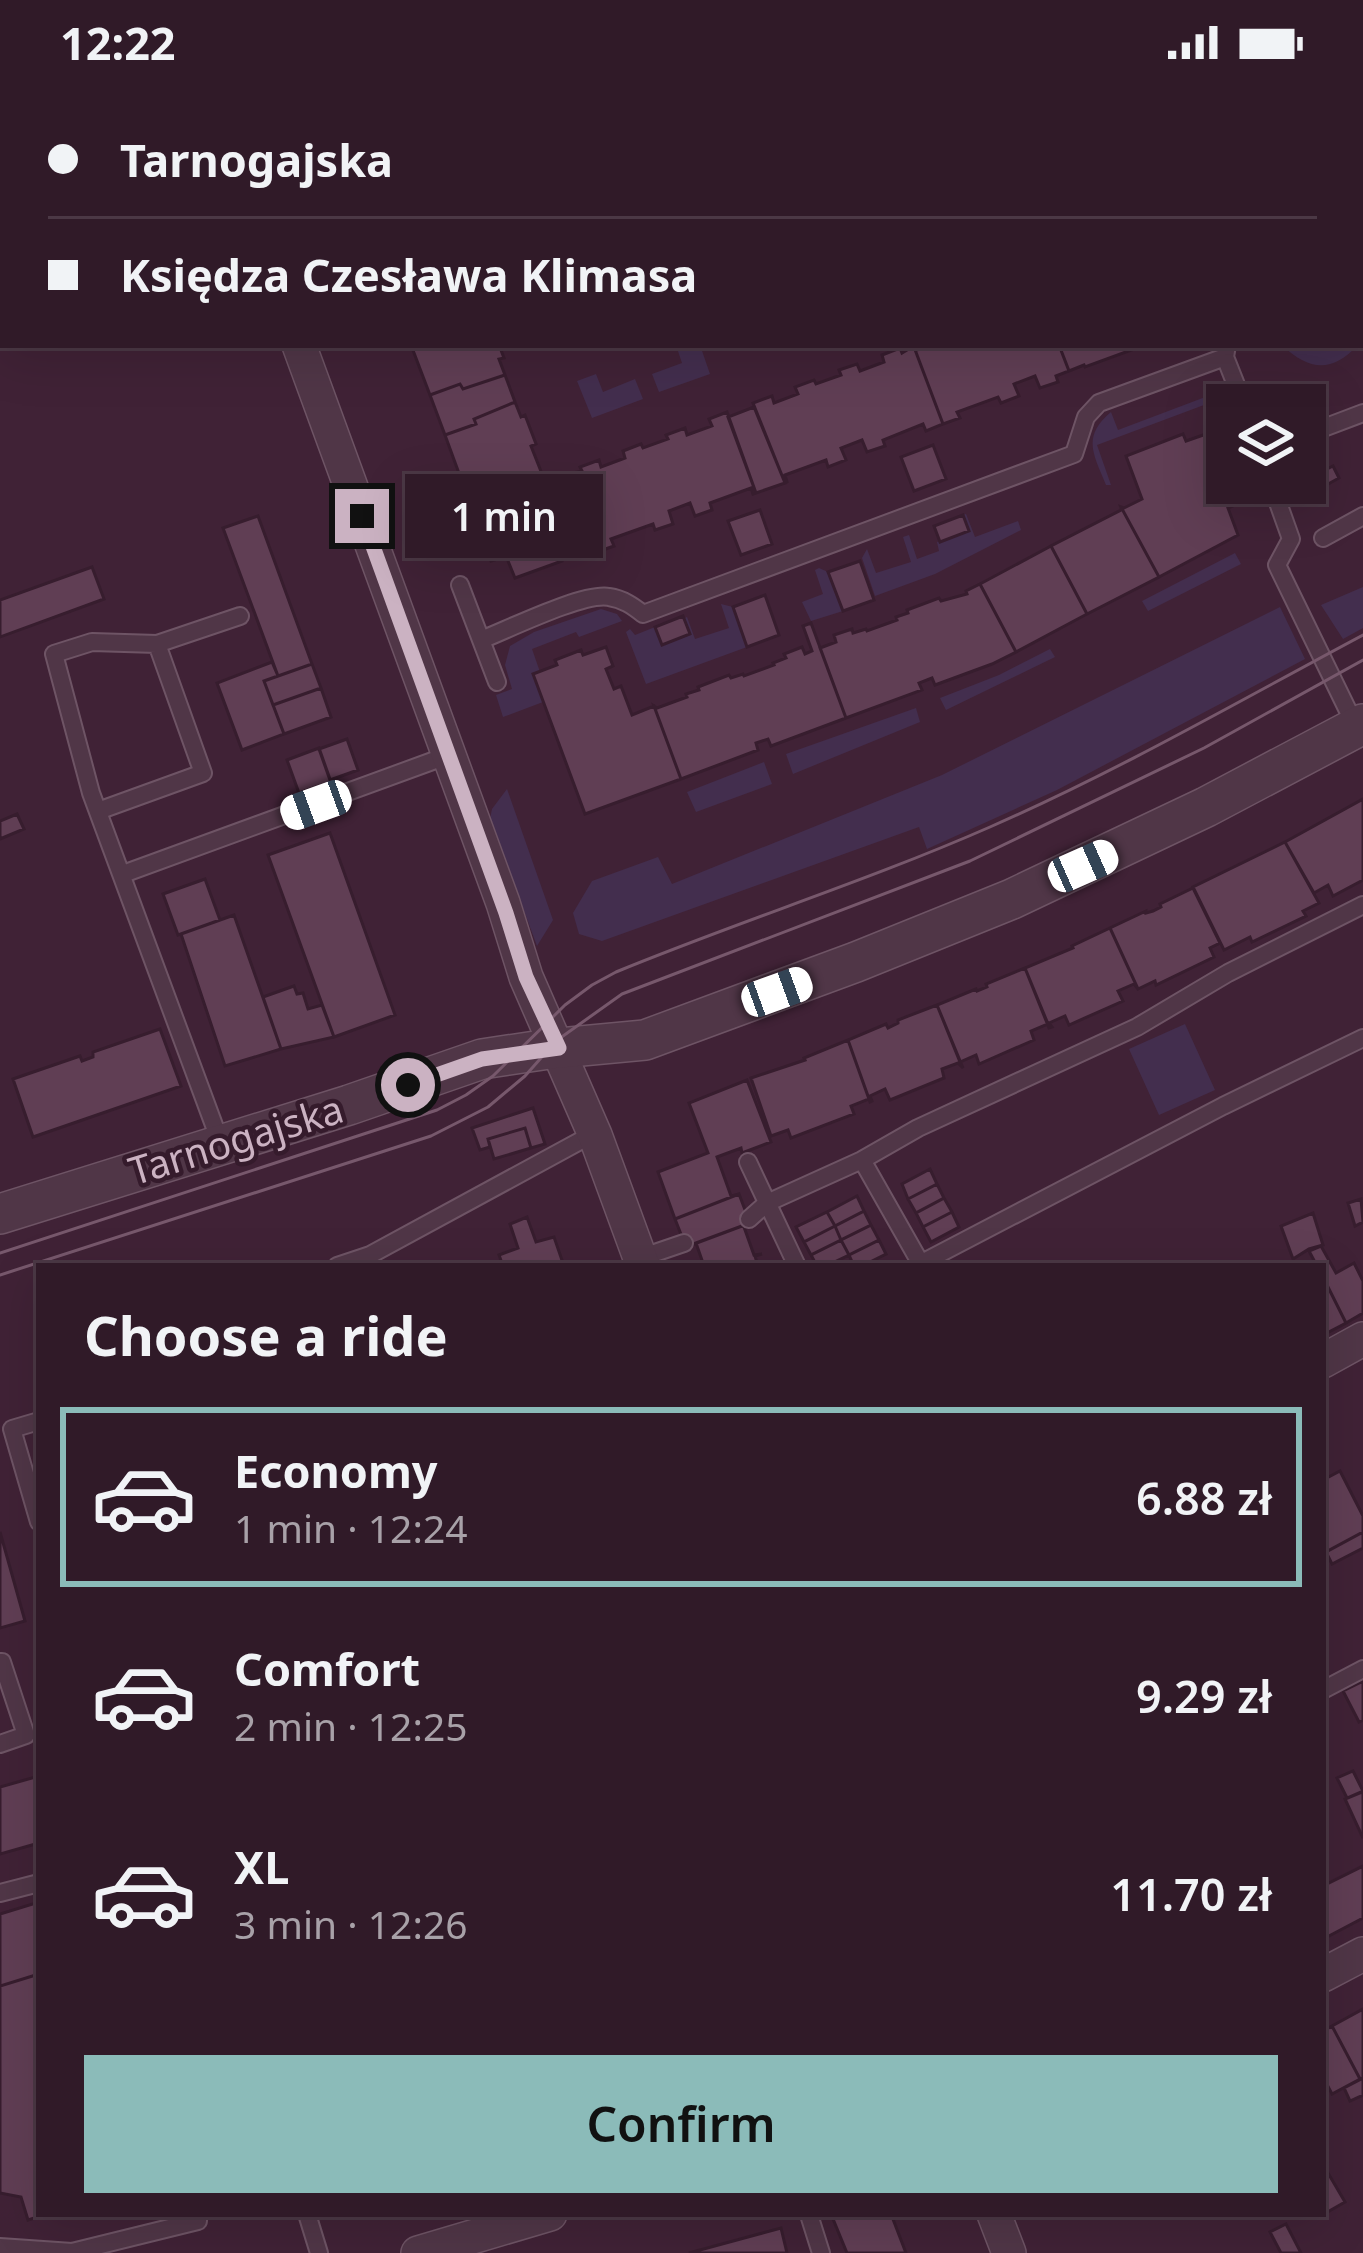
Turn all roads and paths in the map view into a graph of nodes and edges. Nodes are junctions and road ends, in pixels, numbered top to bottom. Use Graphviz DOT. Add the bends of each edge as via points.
graph roads {
  1 [pos="300,348"];
  2 [pos="1226,351"];
  3 [pos="1237,384"];
  4 [pos="1363,413"];
  5 [pos="1326,427"];
  6 [pos="1278,504"];
  7 [pos="1363,516"];
  8 [pos="1323,538"];
  9 [pos="460,585"];
  10 [pos="241,616"];
  11 [pos="482,640"];
  12 [pos="157,644"];
  13 [pos="497,682"];
  14 [pos="1359,726"];
  15 [pos="449,755"];
  16 [pos="98,811"];
  17 [pos="123,874"];
  18 [pos="1363,904"];
  19 [pos="1363,1038"];
  20 [pos="559,1048"];
  21 [pos="595,1135"];
  22 [pos="222,1145"];
  23 [pos="862,1160"];
  24 [pos="748,1162"];
  25 [pos="767,1203"];
  26 [pos="0,1214"];
  27 [pos="749,1219"];
  28 [pos="684,1244"];
  29 [pos="642,1262"];
  30 [pos="346,1263"];
  31 [pos="796,1263"];
  32 [pos="917,1263"];
  33 [pos="922,1263"];
  34 [pos="1363,1340"];
  35 [pos="1326,1359"];
  36 [pos="36,1422"];
  37 [pos="36,1512"];
  38 [pos="0,1662"];
  39 [pos="1363,1669"];
  40 [pos="1326,1688"];
  41 [pos="0,1744"];
  42 [pos="36,1883"];
  43 [pos="0,1893"];
  44 [pos="1363,1954"];
  45 [pos="1326,1973"];
  46 [pos="197,2217"];
  47 [pos="308,2217"];
  48 [pos="540,2217"];
  49 [pos="995,2217"];
  50 [pos="810,2218"];
  51 [pos="0,2247"];
  52 [pos="319,2253"];
  53 [pos="418,2253"];
  54 [pos="821,2253"];
  55 [pos="1009,2253"];
  1 -- 15 [label="street"];
  2 -- 3 [label="lane"];
  2 -- 11 [label="lane" via="1099,403 1074,454 644,614 605,595"];
  4 -- 5 [label="lane"];
  6 -- 14 [label="lane" via="1291,539 1277,566"];
  7 -- 8 [label="lane"];
  9 -- 11 [label="lane"];
  10 -- 12 [label="lane"];
  11 -- 13 [label="lane"];
  12 -- 16 [label="lane" via="202,773"];
  12 -- 16 [label="lane" via="92,642 54,654"];
  14 -- 20 [label="street, Tarnogajska" via="1012,899 856,962 645,1040"];
  15 -- 17 [label="lane"];
  15 -- 20 [label="street"];
  16 -- 17 [label="lane"];
  17 -- 22 [label="lane"];
  18 -- 23 [label="lane" via="1137,1028"];
  19 -- 33 [label="lane"];
  20 -- 21 [label="street"];
  20 -- 22 [label="street, Tarnogajska" via="482,1059"];
  21 -- 29 [label="street"];
  21 -- 30 [label="lane"];
  22 -- 26 [label="street, Tarnogajska"];
  23 -- 25 [label="lane"];
  23 -- 32 [label="lane"];
  24 -- 25 [label="lane"];
  25 -- 27 [label="lane"];
  25 -- 31 [label="lane"];
  28 -- 29 [label="lane"];
  34 -- 35 [label="street"];
  36 -- 37 [label="lane" via="12,1429"];
  38 -- 41 [label="lane" via="26,1735"];
  39 -- 40 [label="lane"];
  42 -- 43 [label="lane"];
  44 -- 45 [label="street"];
  46 -- 51 [label="lane" via="72,2252"];
  47 -- 52 [label="lane"];
  48 -- 53 [label="street"];
  49 -- 55 [label="street"];
  50 -- 54 [label="lane"];
}
